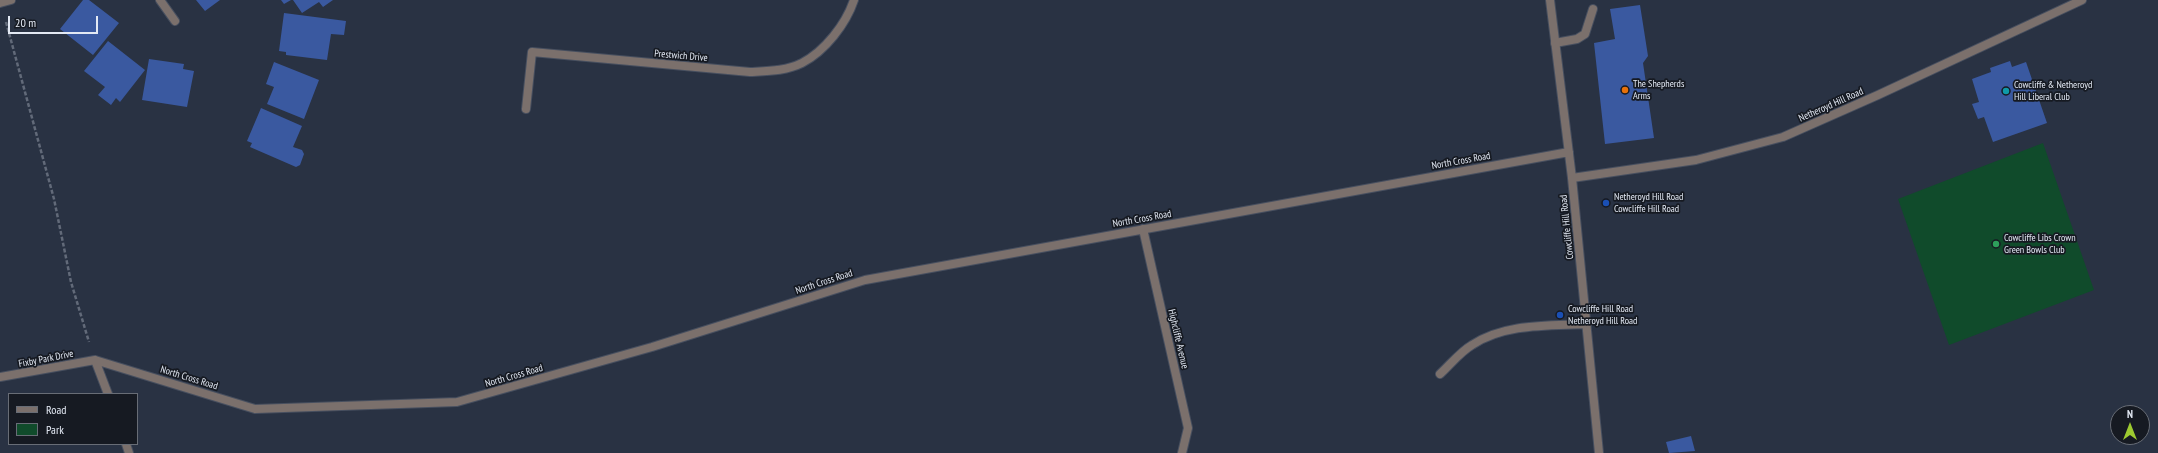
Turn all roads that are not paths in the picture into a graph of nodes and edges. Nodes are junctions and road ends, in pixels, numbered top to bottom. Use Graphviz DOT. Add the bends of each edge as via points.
graph roads {
  1 [pos="11,0"];
  2 [pos="160,0"];
  3 [pos="854,0"];
  4 [pos="1550,0"];
  5 [pos="2082,0"];
  6 [pos="0,3"];
  7 [pos="1592,9"];
  8 [pos="175,21"];
  9 [pos="1555,43"];
  10 [pos="526,109"];
  11 [pos="1569,152"];
  12 [pos="1572,178"];
  13 [pos="1143,229"];
  14 [pos="1587,324"];
  15 [pos="95,360"];
  16 [pos="1440,374"];
  17 [pos="0,377"];
  18 [pos="108,393"];
  19 [pos="1182,453"];
  20 [pos="1599,453"];
  1 -- 6 [label="street"];
  2 -- 8 [label="street"];
  3 -- 10 [label="street, Prestwich Drive" via="842,27 828,42 802,63 777,71 750,72 532,52"];
  4 -- 9 [label="street, Cowcliffe Hill Road"];
  5 -- 12 [label="street, Netheroyd Hill Road" via="1878,96 1783,137 1696,160"];
  7 -- 9 [label="street" via="1585,34 1577,39"];
  9 -- 11 [label="street, Cowcliffe Hill Road"];
  11 -- 12 [label="street, Cowcliffe Hill Road"];
  11 -- 13 [label="street, North Cross Road"];
  12 -- 14 [label="street, Cowcliffe Hill Road"];
  13 -- 15 [label="street, North Cross Road" via="865,280 652,347 457,402 255,409"];
  13 -- 19 [label="street, Highcliffe Avenue" via="1188,428"];
  14 -- 16 [label="street" via="1512,329 1493,335 1472,345"];
  14 -- 20 [label="street, Cowcliffe Hill Road"];
  15 -- 17 [label="street, Fixby Park Drive"];
  15 -- 18 [label="street"];
}
